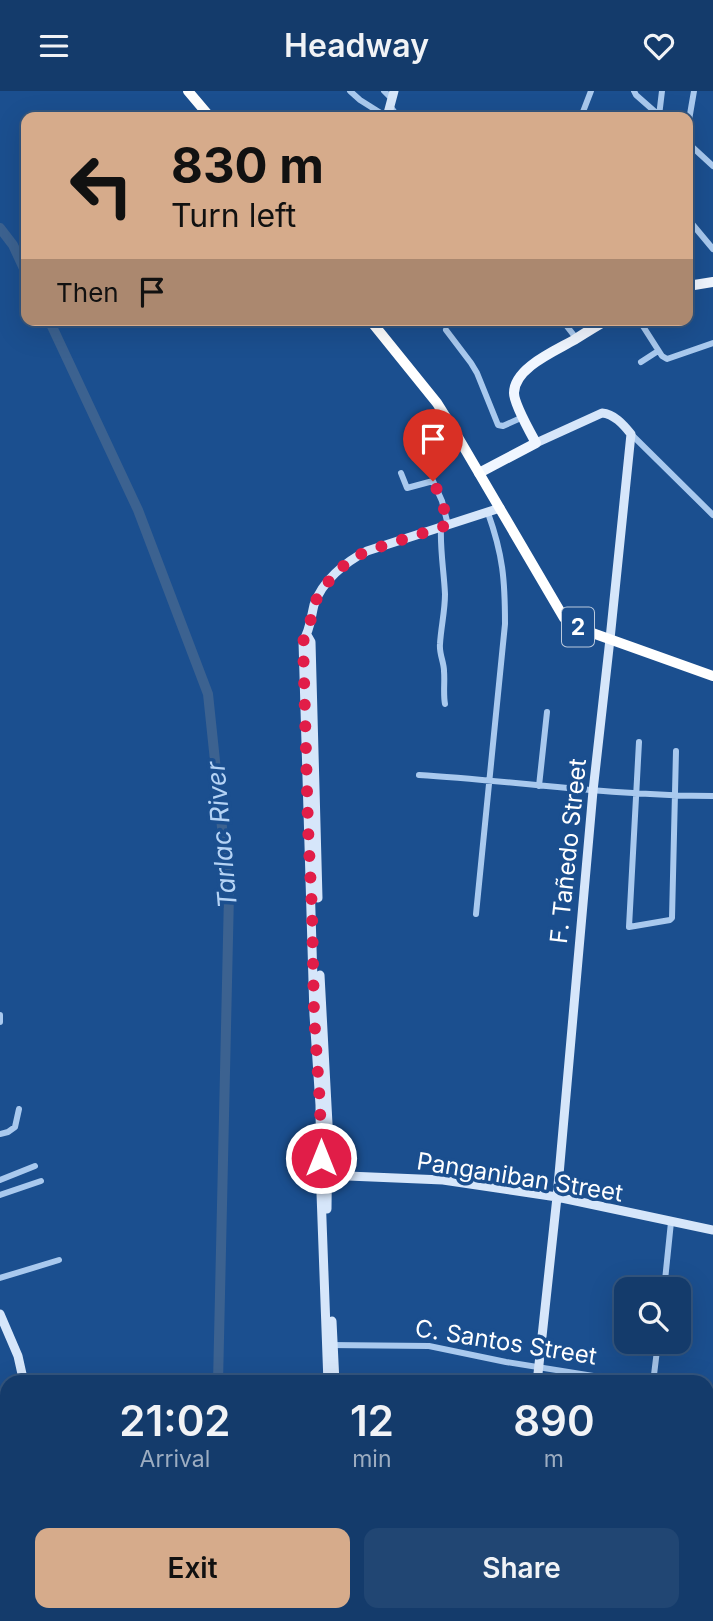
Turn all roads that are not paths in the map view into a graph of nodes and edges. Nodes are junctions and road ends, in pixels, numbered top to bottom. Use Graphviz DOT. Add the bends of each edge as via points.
graph roads {
  1 [pos="188,91"];
  2 [pos="350,91"];
  3 [pos="384,91"];
  4 [pos="591,91"];
  5 [pos="634,91"];
  6 [pos="662,91"];
  7 [pos="694,91"];
  8 [pos="392,99"];
  9 [pos="205,112"];
  10 [pos="379,112"];
  11 [pos="583,112"];
  12 [pos="655,112"];
  13 [pos="660,112"];
  14 [pos="690,112"];
  15 [pos="693,148"];
  16 [pos="713,166"];
  17 [pos="693,225"];
  18 [pos="713,249"];
  19 [pos="713,282"];
  20 [pos="693,285"];
  21 [pos="375,326"];
  22 [pos="567,326"];
  23 [pos="591,326"];
  24 [pos="643,326"];
  25 [pos="446,330"];
  26 [pos="576,338"];
  27 [pos="713,343"];
  28 [pos="659,351"];
  29 [pos="641,362"];
  30 [pos="523,417"];
  31 [pos="631,433"];
  32 [pos="536,443"];
  33 [pos="401,473"];
  34 [pos="479,473"];
  35 [pos="500,508"];
  36 [pos="488,513"];
  37 [pos="713,515"];
  38 [pos="444,526"];
  39 [pos="610,639"];
  40 [pos="713,676"];
  41 [pos="445,704"];
  42 [pos="547,712"];
  43 [pos="639,742"];
  44 [pos="676,751"];
  45 [pos="419,775"];
  46 [pos="490,781"];
  47 [pos="539,786"];
  48 [pos="593,791"];
  49 [pos="636,794"];
  50 [pos="674,796"];
  51 [pos="713,796"];
  52 [pos="476,914"];
  53 [pos="0,1015"];
  54 [pos="0,1022"];
  55 [pos="19,1109"];
  56 [pos="0,1134"];
  57 [pos="35,1166"];
  58 [pos="324,1175"];
  59 [pos="0,1180"];
  60 [pos="41,1181"];
  61 [pos="0,1195"];
  62 [pos="557,1197"];
  63 [pos="671,1222"];
  64 [pos="713,1230"];
  65 [pos="59,1260"];
  66 [pos="0,1277"];
  67 [pos="665,1277"];
  68 [pos="0,1314"];
  69 [pos="330,1345"];
  70 [pos="657,1354"];
  71 [pos="539,1367"];
  72 [pos="22,1375"];
  73 [pos="328,1375"];
  74 [pos="333,1375"];
  75 [pos="538,1375"];
  76 [pos="588,1375"];
  77 [pos="654,1375"];
  1 -- 9 [label="highway"];
  2 -- 10 [label="street"];
  3 -- 8 [label="street"];
  4 -- 11 [label="street"];
  5 -- 12 [label="street"];
  6 -- 13 [label="street"];
  7 -- 14 [label="street"];
  15 -- 16 [label="street"];
  17 -- 18 [label="street"];
  19 -- 20 [label="main road"];
  21 -- 34 [label="highway, 2" via="437,403"];
  22 -- 26 [label="street"];
  23 -- 26 [label="main road"];
  24 -- 28 [label="street"];
  25 -- 30 [label="street" via="477,373 498,425"];
  26 -- 30 [label="main road" via="520,376 514,398"];
  27 -- 28 [label="street" via="667,359"];
  28 -- 29 [label="street"];
  30 -- 32 [label="main road"];
  31 -- 32 [label="main road" via="615,417 601,413"];
  31 -- 37 [label="street"];
  31 -- 39 [label="main road, F. Tañedo Street"];
  32 -- 34 [label="main road"];
  33 -- 38 [label="street" via="407,488 433,481 442,501"];
  34 -- 35 [label="highway, 2"];
  35 -- 36 [label="main road"];
  35 -- 39 [label="highway, 2" via="562,616 570,624"];
  36 -- 38 [label="main road"];
  36 -- 46 [label="street" via="500,547 505,590"];
  38 -- 41 [label="street" via="440,653"];
  38 -- 58 [label="main road" via="367,551 336,572 315,602 302,646"];
  39 -- 40 [label="highway, 2"];
  39 -- 48 [label="main road, F. Tañedo Street"];
  42 -- 47 [label="street"];
  43 -- 49 [label="street"];
  44 -- 50 [label="street"];
  45 -- 46 [label="street"];
  46 -- 47 [label="street"];
  46 -- 52 [label="street"];
  47 -- 48 [label="street"];
  48 -- 49 [label="street"];
  48 -- 62 [label="main road, F. Tañedo Street"];
  49 -- 50 [label="street"];
  49 -- 50 [label="street" via="629,927 672,918"];
  50 -- 51 [label="street"];
  53 -- 54 [label="street"];
  55 -- 56 [label="street" via="15,1127"];
  57 -- 59 [label="street"];
  58 -- 62 [label="main road, Panganiban Street" via="443,1180"];
  58 -- 69 [label="main road"];
  60 -- 61 [label="street"];
  62 -- 63 [label="main road, Panganiban Street"];
  62 -- 71 [label="main road, F. Tañedo Street"];
  63 -- 64 [label="main road, Panganiban Street"];
  63 -- 67 [label="street"];
  65 -- 66 [label="street"];
  68 -- 72 [label="main road"];
  69 -- 71 [label="street, C. Santos Street" via="429,1346"];
  69 -- 73 [label="main road"];
  69 -- 74 [label="main road"];
  70 -- 77 [label="street"];
  71 -- 75 [label="main road, F. Tañedo Street"];
  71 -- 76 [label="street, C. Santos Street"];
}
